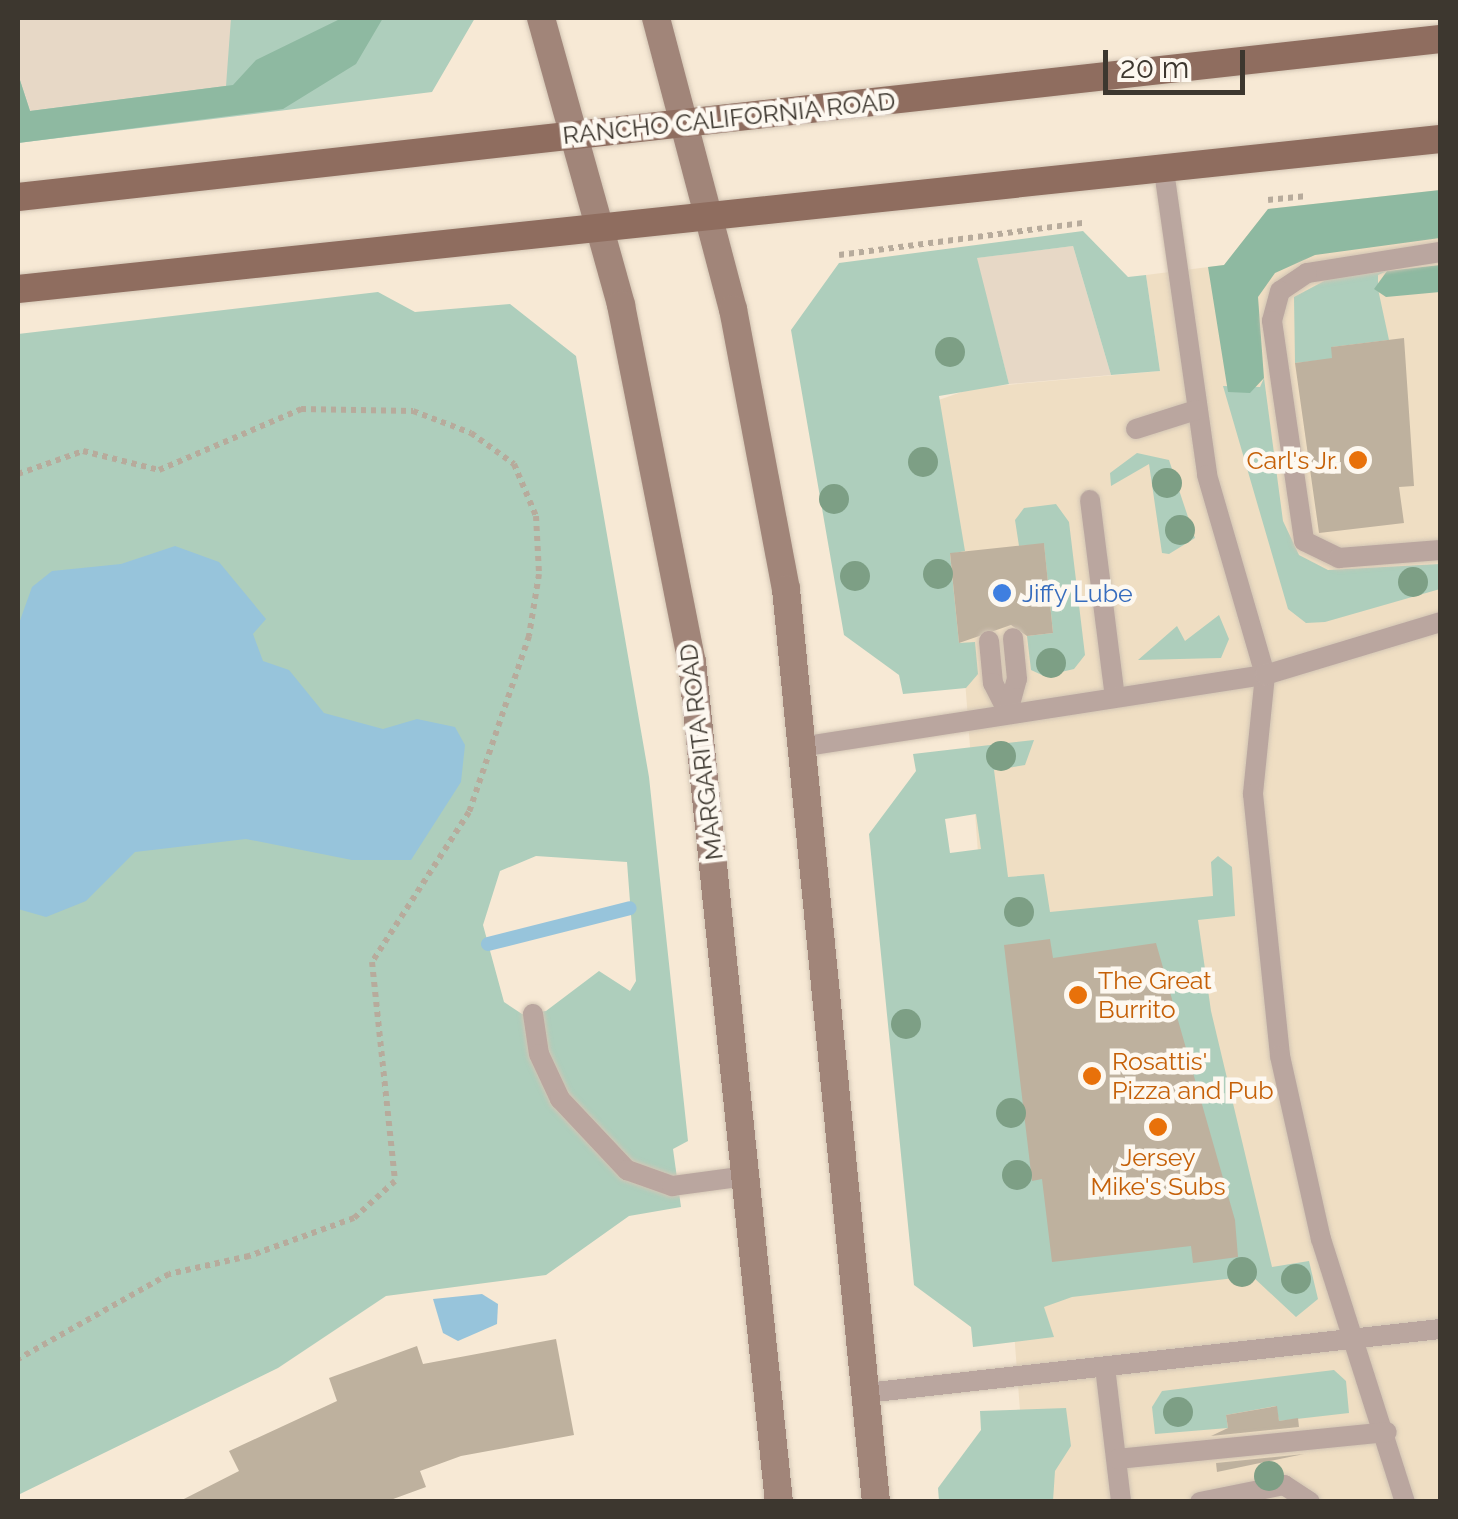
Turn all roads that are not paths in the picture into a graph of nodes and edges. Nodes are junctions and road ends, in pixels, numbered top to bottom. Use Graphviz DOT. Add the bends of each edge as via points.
graph roads {
  1 [pos="541,18"];
  2 [pos="656,18"];
  3 [pos="1440,39"];
  4 [pos="685,124"];
  5 [pos="575,134"];
  6 [pos="1440,139"];
  7 [pos="1164,171"];
  8 [pos="18,188"];
  9 [pos="85,190"];
  10 [pos="18,197"];
  11 [pos="708,213"];
  12 [pos="599,224"];
  13 [pos="1440,252"];
  14 [pos="18,289"];
  15 [pos="1196,410"];
  16 [pos="1136,429"];
  17 [pos="1090,500"];
  18 [pos="1440,550"];
  19 [pos="1440,622"];
  20 [pos="1013,638"];
  21 [pos="988,640"];
  22 [pos="1265,676"];
  23 [pos="1115,697"];
  24 [pos="1008,712"];
  25 [pos="806,746"];
  26 [pos="533,1014"];
  27 [pos="746,1176"];
  28 [pos="1440,1330"];
  29 [pos="1354,1338"];
  30 [pos="1106,1367"];
  31 [pos="866,1393"];
  32 [pos="1387,1432"];
  33 [pos="1118,1459"];
  34 [pos="780,1502"];
  35 [pos="876,1502"];
  36 [pos="1120,1502"];
  37 [pos="1200,1502"];
  38 [pos="1310,1502"];
  39 [pos="1406,1502"];
  1 -- 5 [label="main road, MARGARITA ROAD"];
  2 -- 4 [label="main road"];
  3 -- 4 [label="main road, RANCHO CALIFORNIA ROAD"];
  4 -- 5 [label="main road, RANCHO CALIFORNIA ROAD"];
  4 -- 11 [label="main road"];
  5 -- 9 [label="main road, RANCHO CALIFORNIA ROAD"];
  5 -- 12 [label="main road, MARGARITA ROAD"];
  6 -- 7 [label="main road"];
  7 -- 11 [label="main road"];
  7 -- 15 [label="lane"];
  8 -- 9 [label="lane"];
  9 -- 10 [label="main road, RANCHO CALIFORNIA ROAD"];
  11 -- 12 [label="main road"];
  11 -- 25 [label="main road" via="766,462"];
  12 -- 14 [label="main road"];
  12 -- 27 [label="main road, MARGARITA ROAD" via="665,502 692,662"];
  13 -- 18 [label="lane" via="1306,273 1280,290 1272,321 1304,541 1339,558"];
  15 -- 16 [label="lane"];
  15 -- 22 [label="lane"];
  17 -- 23 [label="lane"];
  19 -- 22 [label="lane"];
  20 -- 24 [label="lane" via="1017,679"];
  21 -- 24 [label="lane" via="993,683"];
  22 -- 23 [label="lane"];
  22 -- 29 [label="lane" via="1253,794 1280,1056 1321,1239"];
  23 -- 24 [label="lane"];
  24 -- 25 [label="lane"];
  25 -- 31 [label="main road"];
  26 -- 27 [label="lane" via="540,1054 560,1099 627,1170 672,1186"];
  27 -- 34 [label="main road, MARGARITA ROAD"];
  28 -- 29 [label="lane"];
  29 -- 30 [label="lane"];
  29 -- 32 [label="lane"];
  30 -- 31 [label="lane"];
  30 -- 33 [label="lane"];
  31 -- 35 [label="main road"];
  32 -- 33 [label="lane"];
  32 -- 39 [label="lane"];
  33 -- 36 [label="lane"];
  37 -- 38 [label="lane" via="1284,1485"];
}
